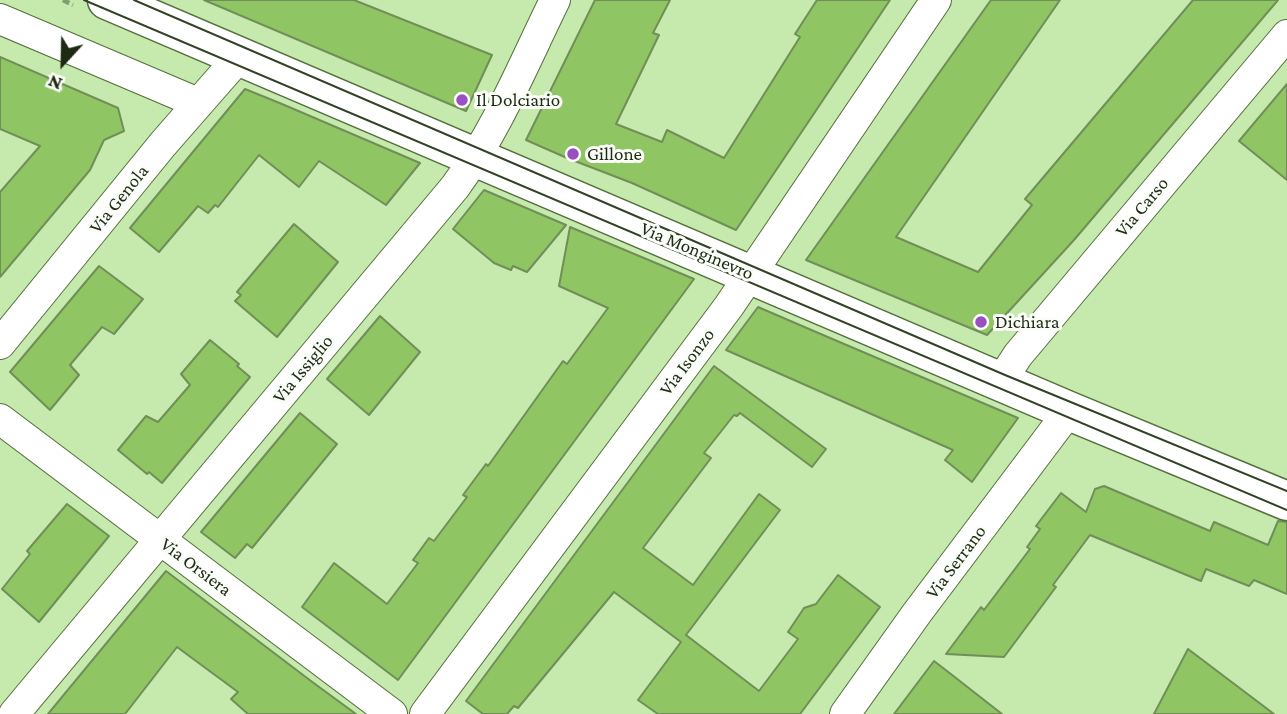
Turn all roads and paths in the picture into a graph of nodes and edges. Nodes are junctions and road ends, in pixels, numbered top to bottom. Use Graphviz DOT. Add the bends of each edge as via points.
graph roads {
  1 [pos="107,0"];
  2 [pos="555,0"];
  3 [pos="936,0"];
  4 [pos="0,19"];
  5 [pos="1287,35"];
  6 [pos="240,56"];
  7 [pos="198,103"];
  8 [pos="477,157"];
  9 [pos="751,274"];
  10 [pos="0,344"];
  11 [pos="1001,381"];
  12 [pos="1069,411"];
  13 [pos="0,419"];
  14 [pos="1287,501"];
  15 [pos="159,540"];
  16 [pos="15,714"];
  17 [pos="393,714"];
  18 [pos="425,714"];
  19 [pos="845,714"];
  1 -- 6 [label="street, Via Monginevro"];
  2 -- 8 [label="street, Via Issiglio"];
  3 -- 9 [label="street, Via Isonzo"];
  4 -- 7 [label="street"];
  5 -- 11 [label="street, Via Carso" via="1027,344"];
  6 -- 7 [label="street, Via Genola"];
  6 -- 8 [label="street, Via Monginevro"];
  7 -- 10 [label="street, Via Genola"];
  8 -- 9 [label="street, Via Monginevro"];
  8 -- 15 [label="street, Via Issiglio"];
  9 -- 11 [label="street, Via Monginevro"];
  9 -- 18 [label="street, Via Isonzo"];
  11 -- 12 [label="street, Via Monginevro"];
  12 -- 14 [label="street, Via Monginevro"];
  12 -- 19 [label="street, Via Serrano"];
  13 -- 15 [label="street, Via Orsiera"];
  15 -- 16 [label="street, Via Issiglio"];
  15 -- 17 [label="street, Via Orsiera"];
}
